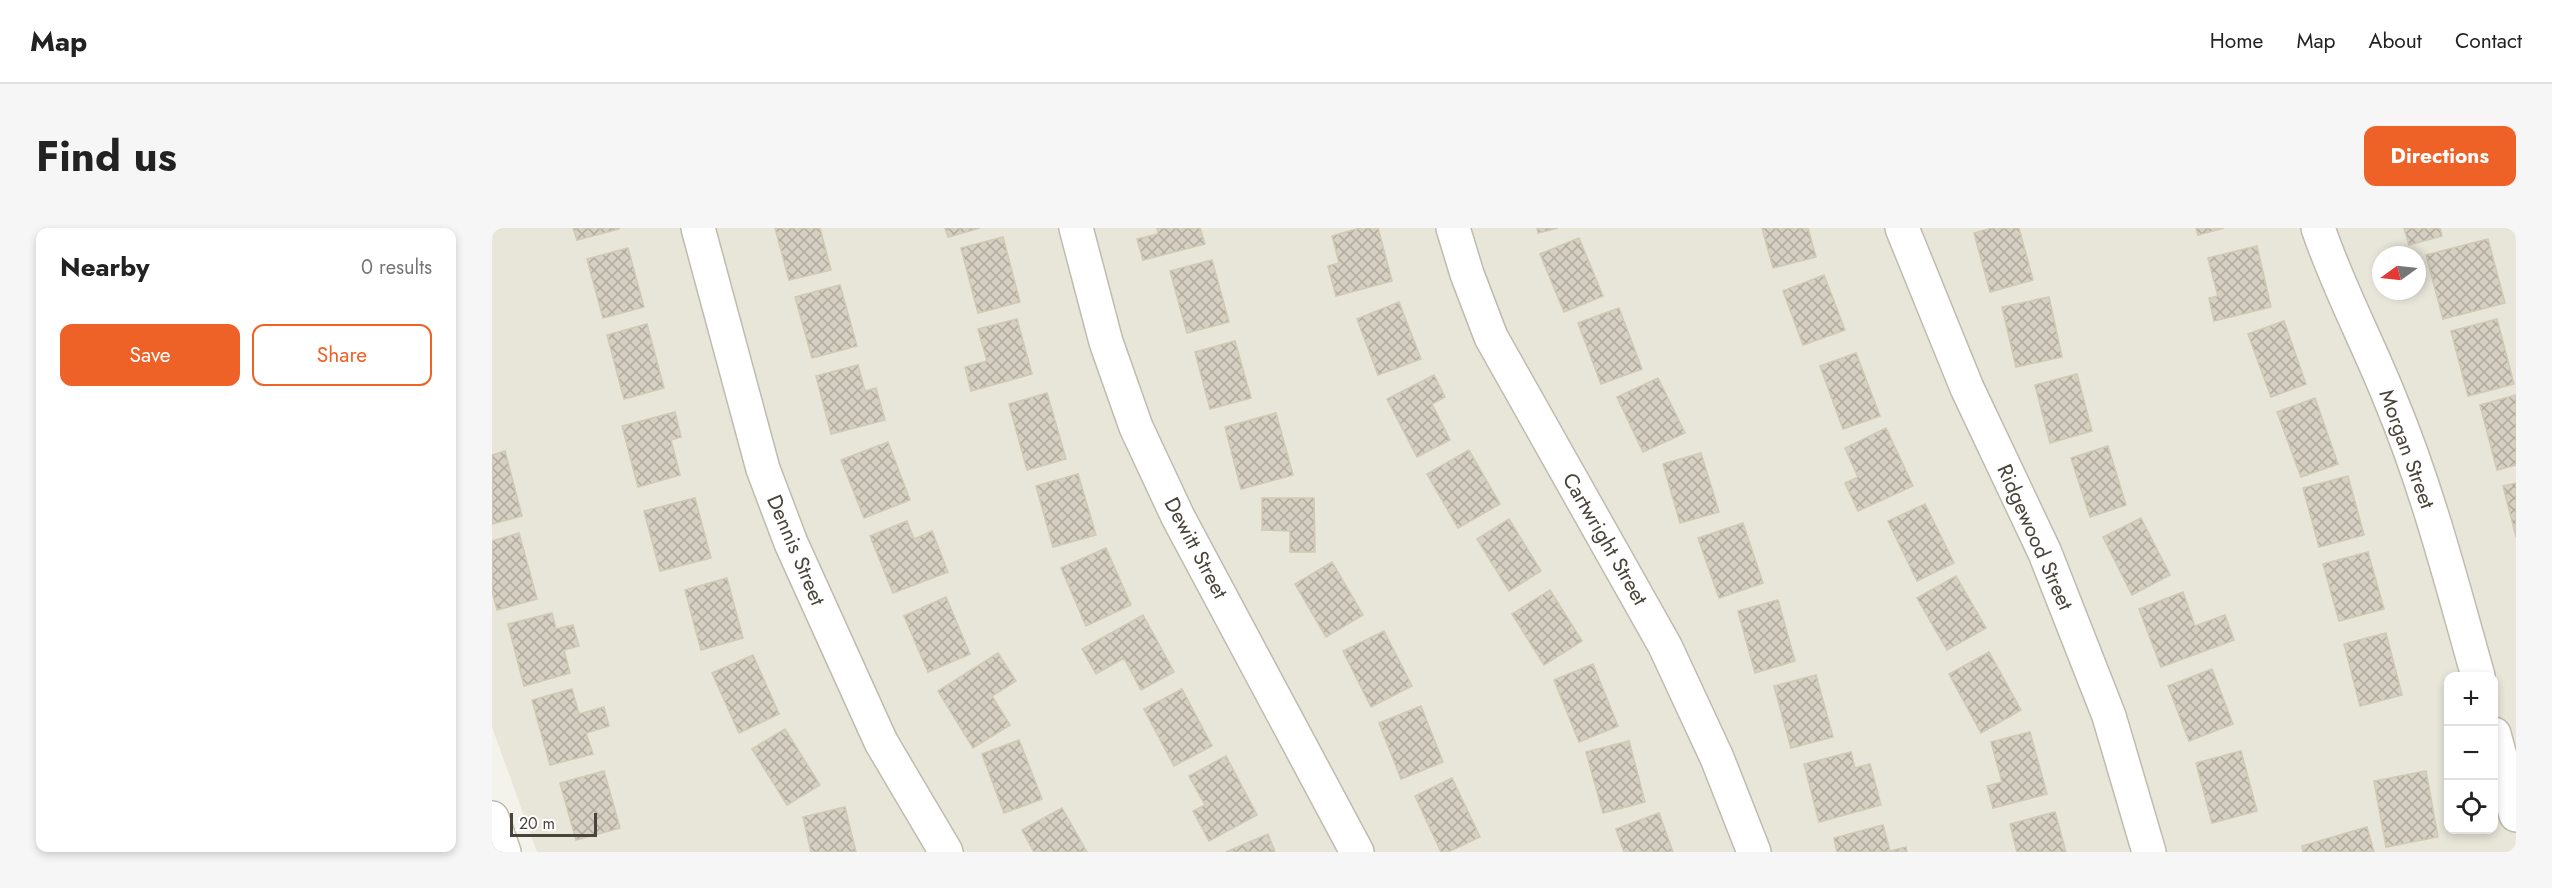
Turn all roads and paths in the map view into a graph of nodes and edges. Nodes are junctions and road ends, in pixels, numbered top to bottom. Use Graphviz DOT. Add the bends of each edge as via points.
graph roads {
  1 [pos="698,228"];
  2 [pos="1076,228"];
  3 [pos="1453,228"];
  4 [pos="1902,228"];
  5 [pos="2318,228"];
  6 [pos="2477,672"];
  7 [pos="2498,752"];
  8 [pos="2516,815"];
  9 [pos="492,818"];
  10 [pos="504,852"];
  11 [pos="946,852"];
  12 [pos="1357,852"];
  13 [pos="1754,852"];
  14 [pos="2149,852"];
  1 -- 11 [label="street, Dennis Street" via="763,468 791,543 881,742"];
  2 -- 12 [label="street, Dewitt Street" via="1106,342 1136,427 1178,517"];
  3 -- 13 [label="street, Cartwright Street" via="1491,337 1665,646 1717,758"];
  4 -- 14 [label="street, Ridgewood Street" via="1967,388 2049,564 2109,716"];
  5 -- 6 [label="street, Morgan Street" via="2414,465 2443,550"];
  7 -- 8 [label="street"];
  9 -- 10 [label="street"];
}
